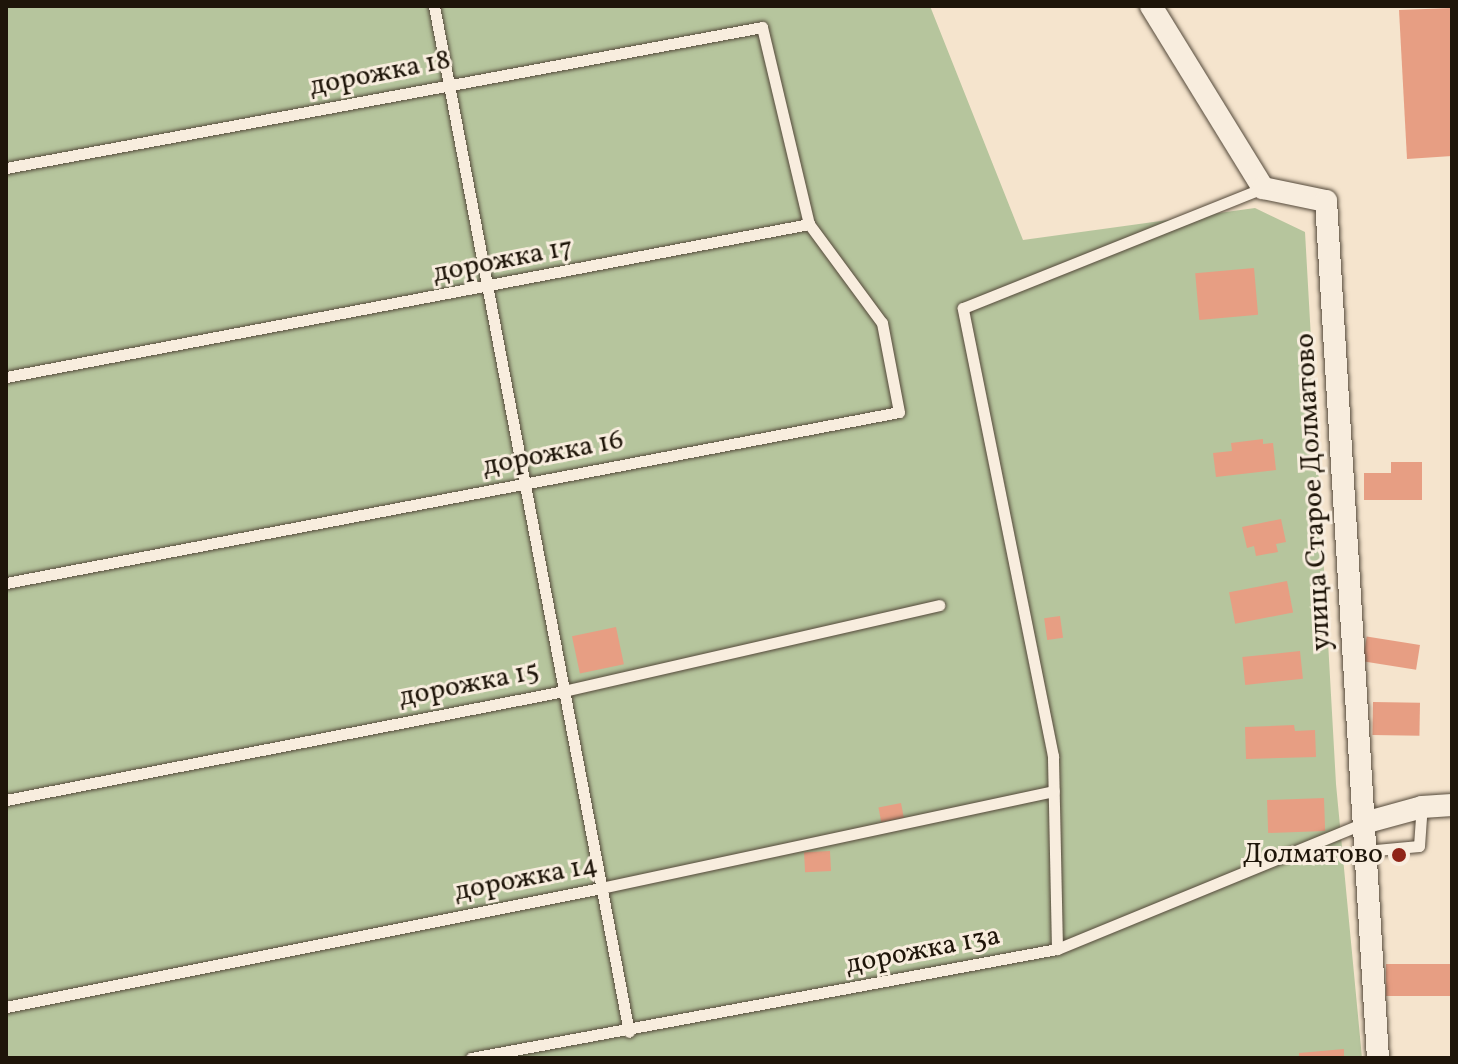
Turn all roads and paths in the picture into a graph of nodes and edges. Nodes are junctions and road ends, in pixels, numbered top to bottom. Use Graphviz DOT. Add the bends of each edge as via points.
graph roads {
  1 [pos="434,6"];
  2 [pos="1151,6"];
  3 [pos="449,86"];
  4 [pos="6,168"];
  5 [pos="1263,188"];
  6 [pos="809,224"];
  7 [pos="487,289"];
  8 [pos="6,377"];
  9 [pos="525,484"];
  10 [pos="6,583"];
  11 [pos="939,605"];
  12 [pos="564,691"];
  13 [pos="1054,791"];
  14 [pos="6,800"];
  15 [pos="1452,805"];
  16 [pos="1422,807"];
  17 [pos="1364,823"];
  18 [pos="1365,851"];
  19 [pos="601,888"];
  20 [pos="1057,949"];
  21 [pos="6,1007"];
  22 [pos="629,1032"];
  23 [pos="471,1058"];
  24 [pos="1378,1058"];
  1 -- 3 [label="lane"];
  2 -- 5 [label="street"];
  3 -- 4 [label="lane, дорожка 18"];
  3 -- 6 [label="lane, дорожка 18" via="762,27"];
  3 -- 7 [label="lane"];
  5 -- 13 [label="lane" via="963,308 1053,756"];
  5 -- 17 [label="street, улица Старое Долматово" via="1326,201"];
  6 -- 7 [label="lane, дорожка 17"];
  6 -- 9 [label="lane, дорожка 16" via="882,323 899,412"];
  7 -- 8 [label="lane, дорожка 17"];
  7 -- 9 [label="lane"];
  9 -- 10 [label="lane, дорожка 16"];
  9 -- 12 [label="lane"];
  11 -- 12 [label="lane, дорожка 15"];
  12 -- 14 [label="lane, дорожка 15"];
  12 -- 19 [label="lane"];
  13 -- 19 [label="lane, дорожка 14"];
  13 -- 20 [label="lane"];
  15 -- 16 [label="street"];
  16 -- 17 [label="street"];
  16 -- 18 [label="lane" via="1419,846"];
  17 -- 18 [label="street, улица Старое Долматово"];
  17 -- 20 [label="lane, дорожка 13а"];
  18 -- 24 [label="street, улица Старое Долматово"];
  19 -- 21 [label="lane, дорожка 14"];
  19 -- 22 [label="lane"];
  20 -- 22 [label="lane, дорожка 13а"];
  22 -- 23 [label="lane, дорожка 13а"];
}
